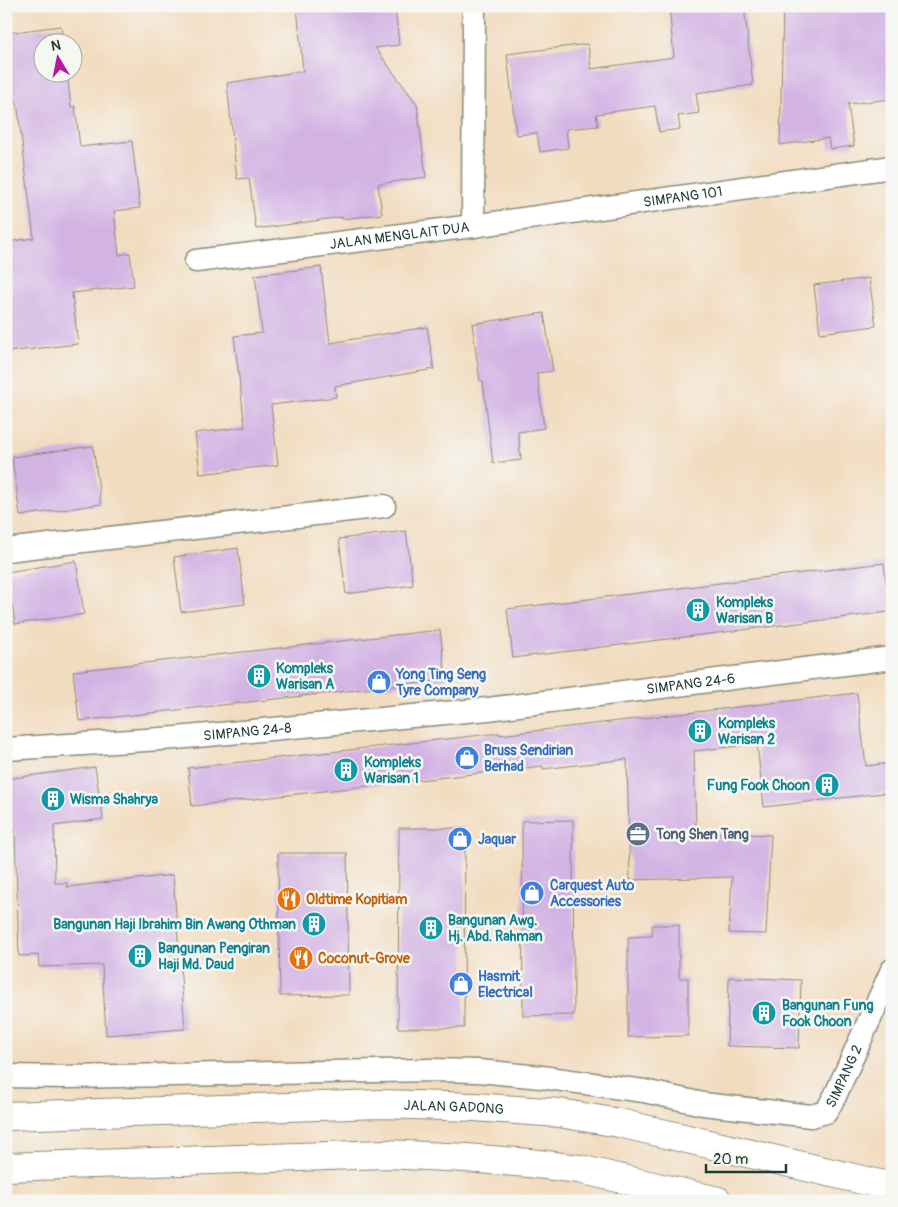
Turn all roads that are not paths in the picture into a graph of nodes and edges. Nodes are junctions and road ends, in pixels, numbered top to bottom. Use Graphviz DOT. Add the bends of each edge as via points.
graph roads {
  1 [pos="474,6"];
  2 [pos="892,167"];
  3 [pos="473,226"];
  4 [pos="196,261"];
  5 [pos="384,506"];
  6 [pos="6,550"];
  7 [pos="892,658"];
  8 [pos="488,709"];
  9 [pos="6,749"];
  10 [pos="892,970"];
  11 [pos="6,1076"];
  12 [pos="6,1116"];
  13 [pos="6,1167"];
  14 [pos="892,1188"];
  15 [pos="718,1201"];
  1 -- 3 [label="street, JALAN MENGLAIT DUA"];
  2 -- 3 [label="street, SIMPANG 101"];
  3 -- 4 [label="street, JALAN MENGLAIT DUA"];
  5 -- 6 [label="street"];
  7 -- 8 [label="street, SIMPANG 24-6"];
  8 -- 9 [label="street, SIMPANG 24-8" via="176,738"];
  10 -- 11 [label="street, SIMPANG 2" via="826,1112 811,1116 703,1104 644,1091 479,1071"];
  12 -- 14 [label="main road, JALAN GADONG" via="382,1104 559,1113 619,1123"];
  13 -- 15 [label="main road" via="386,1154 579,1169"];
}
